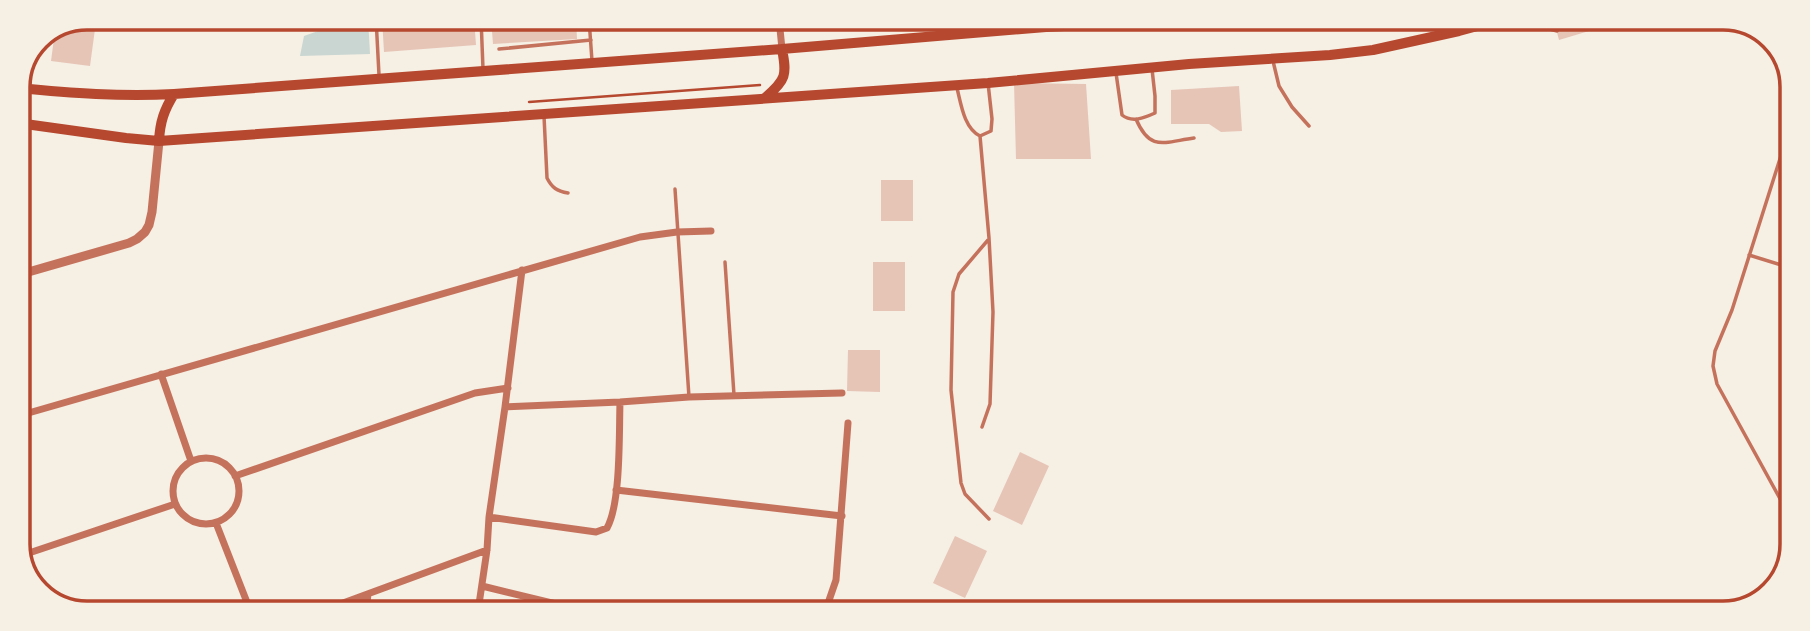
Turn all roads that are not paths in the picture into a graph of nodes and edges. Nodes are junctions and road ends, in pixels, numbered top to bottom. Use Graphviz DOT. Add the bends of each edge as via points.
graph roads {
  1 [pos="377,30"];
  2 [pos="481,30"];
  3 [pos="590,30"];
  4 [pos="780,30"];
  5 [pos="996,30"];
  6 [pos="1462,30"];
  7 [pos="591,40"];
  8 [pos="499,49"];
  9 [pos="782,49"];
  10 [pos="1272,59"];
  11 [pos="593,63"];
  12 [pos="1152,67"];
  13 [pos="1116,70"];
  14 [pos="483,71"];
  15 [pos="379,78"];
  16 [pos="988,83"];
  17 [pos="956,85"];
  18 [pos="30,89"];
  19 [pos="174,94"];
  20 [pos="765,97"];
  21 [pos="543,114"];
  22 [pos="1136,119"];
  23 [pos="30,125"];
  24 [pos="1309,126"];
  25 [pos="980,136"];
  26 [pos="1194,138"];
  27 [pos="159,141"];
  28 [pos="1780,158"];
  29 [pos="675,189"];
  30 [pos="568,193"];
  31 [pos="711,231"];
  32 [pos="677,232"];
  33 [pos="989,238"];
  34 [pos="1749,255"];
  35 [pos="724,262"];
  36 [pos="1780,265"];
  37 [pos="522,270"];
  38 [pos="30,272"];
  39 [pos="161,374"];
  40 [pos="508,388"];
  41 [pos="842,393"];
  42 [pos="734,395"];
  43 [pos="689,397"];
  44 [pos="620,402"];
  45 [pos="505,407"];
  46 [pos="30,412"];
  47 [pos="848,423"];
  48 [pos="982,427"];
  49 [pos="191,461"];
  50 [pos="236,476"];
  51 [pos="616,490"];
  52 [pos="1780,499"];
  53 [pos="175,504"];
  54 [pos="842,516"];
  55 [pos="489,517"];
  56 [pos="989,519"];
  57 [pos="216,523"];
  58 [pos="488,550"];
  59 [pos="31,552"];
  60 [pos="482,586"];
  61 [pos="368,594"];
  62 [pos="246,601"];
  63 [pos="350,601"];
  64 [pos="367,601"];
  65 [pos="480,601"];
  66 [pos="544,601"];
  67 [pos="829,601"];
  1 -- 15 [label="lane"];
  2 -- 14 [label="lane"];
  3 -- 7 [label="lane"];
  4 -- 9 [label="street"];
  5 -- 9 [label="main road"];
  6 -- 10 [label="main road" via="1373,50"];
  7 -- 8 [label="lane"];
  7 -- 11 [label="lane"];
  9 -- 11 [label="main road"];
  9 -- 20 [label="main road" via="784,77"];
  10 -- 12 [label="main road"];
  10 -- 24 [label="lane" via="1279,86"];
  11 -- 14 [label="main road"];
  12 -- 13 [label="main road"];
  12 -- 22 [label="lane" via="1155,113"];
  13 -- 16 [label="main road"];
  13 -- 22 [label="lane" via="1122,115"];
  14 -- 15 [label="main road"];
  15 -- 19 [label="main road"];
  16 -- 17 [label="main road"];
  16 -- 25 [label="lane" via="991,131"];
  17 -- 20 [label="main road"];
  17 -- 25 [label="lane" via="969,126"];
  18 -- 19 [label="main road"];
  19 -- 27 [label="main road" via="162,117"];
  20 -- 21 [label="main road"];
  21 -- 27 [label="main road"];
  21 -- 30 [label="lane" via="547,178 557,191"];
  22 -- 26 [label="lane" via="1152,141"];
  23 -- 27 [label="main road"];
  25 -- 33 [label="lane"];
  27 -- 38 [label="street" via="152,212 145,232 129,243"];
  28 -- 34 [label="lane"];
  29 -- 32 [label="lane"];
  31 -- 32 [label="street"];
  32 -- 37 [label="street" via="640,237"];
  32 -- 43 [label="lane"];
  33 -- 48 [label="lane" via="992,351 990,404"];
  33 -- 56 [label="lane" via="959,274 953,292 951,390 961,484 965,495"];
  34 -- 36 [label="lane"];
  34 -- 52 [label="lane" via="1713,366 1717,384"];
  35 -- 42 [label="lane"];
  37 -- 39 [label="street"];
  37 -- 40 [label="street"];
  39 -- 46 [label="street"];
  39 -- 49 [label="street"];
  40 -- 45 [label="street"];
  40 -- 50 [label="street" via="475,393"];
  41 -- 42 [label="street"];
  42 -- 43 [label="street"];
  43 -- 44 [label="street"];
  44 -- 45 [label="street"];
  44 -- 51 [label="street"];
  45 -- 55 [label="street"];
  47 -- 54 [label="street"];
  49 -- 50 [label="street" via="219,461"];
  49 -- 53 [label="street" via="176,476"];
  50 -- 57 [label="street" via="239,488 234,509"];
  51 -- 54 [label="street"];
  51 -- 55 [label="street" via="612,519 607,528 596,531"];
  53 -- 57 [label="street" via="187,519"];
  53 -- 59 [label="street"];
  54 -- 67 [label="street" via="836,580"];
  55 -- 58 [label="street"];
  57 -- 62 [label="street"];
  58 -- 60 [label="street"];
  58 -- 61 [label="street"];
  60 -- 65 [label="street"];
  60 -- 66 [label="street"];
  61 -- 63 [label="street"];
  61 -- 64 [label="street"];
}
